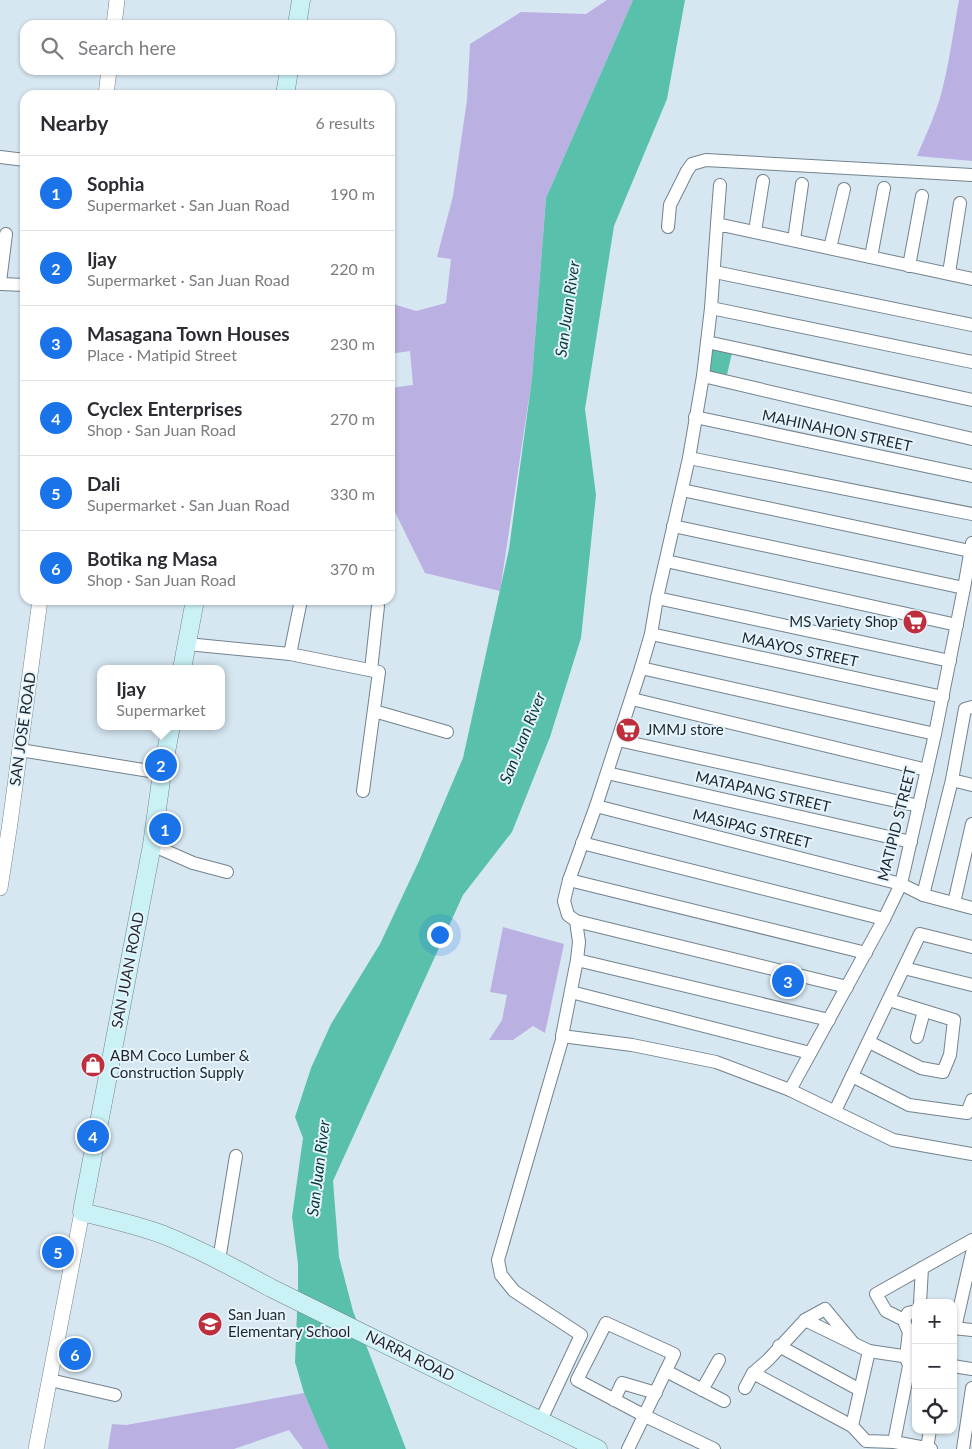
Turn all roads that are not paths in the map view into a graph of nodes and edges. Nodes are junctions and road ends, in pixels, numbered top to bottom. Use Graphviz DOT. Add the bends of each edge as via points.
graph roads {
  1 [pos="117,0"];
  2 [pos="301,0"];
  3 [pos="115,20"];
  4 [pos="298,20"];
  5 [pos="108,75"];
  6 [pos="288,75"];
  7 [pos="107,90"];
  8 [pos="286,90"];
  9 [pos="0,158"];
  10 [pos="20,160"];
  11 [pos="972,176"];
  12 [pos="764,181"];
  13 [pos="802,184"];
  14 [pos="720,185"];
  15 [pos="884,188"];
  16 [pos="844,189"];
  17 [pos="922,196"];
  18 [pos="960,203"];
  19 [pos="717,224"];
  20 [pos="668,227"];
  21 [pos="755,231"];
  22 [pos="6,234"];
  23 [pos="794,240"];
  24 [pos="830,248"];
  25 [pos="871,257"];
  26 [pos="909,266"];
  27 [pos="715,272"];
  28 [pos="949,273"];
  29 [pos="972,279"];
  30 [pos="0,283"];
  31 [pos="20,285"];
  32 [pos="711,308"];
  33 [pos="972,324"];
  34 [pos="707,342"];
  35 [pos="972,362"];
  36 [pos="702,376"];
  37 [pos="972,400"];
  38 [pos="695,417"];
  39 [pos="972,439"];
  40 [pos="689,458"];
  41 [pos="972,476"];
  42 [pos="682,490"];
  43 [pos="972,514"];
  44 [pos="673,526"];
  45 [pos="971,547"];
  46 [pos="666,561"];
  47 [pos="964,588"];
  48 [pos="657,598"];
  49 [pos="39,605"];
  50 [pos="195,605"];
  51 [pos="300,605"];
  52 [pos="378,606"];
  53 [pos="957,625"];
  54 [pos="651,634"];
  55 [pos="187,644"];
  56 [pos="290,654"];
  57 [pos="950,661"];
  58 [pos="183,665"];
  59 [pos="642,668"];
  60 [pos="370,670"];
  61 [pos="943,697"];
  62 [pos="632,699"];
  63 [pos="972,707"];
  64 [pos="374,711"];
  65 [pos="170,730"];
  66 [pos="447,732"];
  67 [pos="935,734"];
  68 [pos="618,740"];
  69 [pos="20,750"];
  70 [pos="927,770"];
  71 [pos="162,773"];
  72 [pos="607,773"];
  73 [pos="952,780"];
  74 [pos="972,785"];
  75 [pos="363,791"];
  76 [pos="596,806"];
  77 [pos="919,806"];
  78 [pos="5,823"];
  79 [pos="972,824"];
  80 [pos="911,842"];
  81 [pos="582,843"];
  82 [pos="152,844"];
  83 [pos="227,872"];
  84 [pos="570,880"];
  85 [pos="901,884"];
  86 [pos="0,888"];
  87 [pos="923,895"];
  88 [pos="954,903"];
  89 [pos="972,908"];
  90 [pos="884,919"];
  91 [pos="576,921"];
  92 [pos="972,948"];
  93 [pos="866,953"];
  94 [pos="577,960"];
  95 [pos="904,968"];
  96 [pos="972,985"];
  97 [pos="847,987"];
  98 [pos="571,992"];
  99 [pos="889,1000"];
  100 [pos="924,1011"];
  101 [pos="829,1020"];
  102 [pos="917,1037"];
  103 [pos="562,1040"];
  104 [pos="869,1042"];
  105 [pos="810,1053"];
  106 [pos="852,1076"];
  107 [pos="790,1090"];
  108 [pos="972,1100"];
  109 [pos="835,1111"];
  110 [pos="972,1154"];
  111 [pos="236,1156"];
  112 [pos="82,1212"];
  113 [pos="972,1240"];
  114 [pos="972,1253"];
  115 [pos="219,1260"];
  116 [pos="922,1268"];
  117 [pos="920,1299"];
  118 [pos="912,1312"];
  119 [pos="957,1316"];
  120 [pos="805,1320"];
  121 [pos="910,1328"];
  122 [pos="957,1328"];
  123 [pos="972,1330"];
  124 [pos="854,1344"];
  125 [pos="780,1346"];
  126 [pos="869,1351"];
  127 [pos="912,1359"];
  128 [pos="719,1360"];
  129 [pos="957,1367"];
  130 [pos="972,1369"];
  131 [pos="666,1372"];
  132 [pos="753,1373"];
  133 [pos="50,1380"];
  134 [pos="745,1388"];
  135 [pos="972,1388"];
  136 [pos="702,1390"];
  137 [pos="860,1390"];
  138 [pos="656,1393"];
  139 [pos="115,1395"];
  140 [pos="614,1400"];
  141 [pos="724,1401"];
  142 [pos="645,1416"];
  143 [pos="541,1420"];
  144 [pos="852,1426"];
  145 [pos="930,1434"];
  146 [pos="894,1442"];
  147 [pos="864,1445"];
  148 [pos="36,1449"];
  149 [pos="598,1449"];
  150 [pos="628,1449"];
  151 [pos="714,1449"];
  152 [pos="929,1449"];
  153 [pos="962,1449"];
  1 -- 3 [label="street"];
  2 -- 4 [label="main road"];
  5 -- 7 [label="street"];
  6 -- 8 [label="main road"];
  9 -- 10 [label="street"];
  11 -- 20 [label="street" via="706,160 692,164 687,171 670,205"];
  12 -- 21 [label="street"];
  13 -- 23 [label="street"];
  14 -- 19 [label="street"];
  15 -- 25 [label="street"];
  16 -- 24 [label="street"];
  17 -- 26 [label="street"];
  18 -- 28 [label="street"];
  19 -- 21 [label="street"];
  19 -- 27 [label="street"];
  21 -- 23 [label="street"];
  22 -- 30 [label="street"];
  23 -- 24 [label="street"];
  24 -- 25 [label="street"];
  25 -- 26 [label="street"];
  26 -- 28 [label="street"];
  27 -- 32 [label="street"];
  27 -- 33 [label="street"];
  28 -- 29 [label="street"];
  30 -- 31 [label="street"];
  32 -- 34 [label="street"];
  32 -- 35 [label="street"];
  34 -- 36 [label="street"];
  34 -- 37 [label="street"];
  36 -- 38 [label="street"];
  36 -- 39 [label="street"];
  38 -- 40 [label="street"];
  38 -- 41 [label="street, MAHINAHON STREET"];
  40 -- 42 [label="street"];
  40 -- 43 [label="street"];
  42 -- 44 [label="street"];
  42 -- 45 [label="street"];
  44 -- 46 [label="street"];
  44 -- 47 [label="street"];
  45 -- 47 [label="street, MATIPID STREET"];
  46 -- 48 [label="street"];
  46 -- 53 [label="street"];
  47 -- 53 [label="street, MATIPID STREET"];
  48 -- 54 [label="street"];
  48 -- 57 [label="street"];
  49 -- 69 [label="street, SAN JOSE ROAD"];
  50 -- 55 [label="main road"];
  51 -- 56 [label="street"];
  52 -- 60 [label="street"];
  53 -- 57 [label="street, MATIPID STREET"];
  54 -- 59 [label="street"];
  54 -- 61 [label="street, MAAYOS STREET"];
  55 -- 56 [label="street"];
  55 -- 58 [label="main road"];
  56 -- 60 [label="street"];
  57 -- 61 [label="street, MATIPID STREET"];
  59 -- 62 [label="street"];
  59 -- 67 [label="street"];
  60 -- 64 [label="street" via="379,672"];
  61 -- 67 [label="street, MATIPID STREET"];
  62 -- 68 [label="street"];
  62 -- 70 [label="street"];
  63 -- 73 [label="street" via="965,709"];
  64 -- 66 [label="street"];
  64 -- 75 [label="street"];
  65 -- 71 [label="main road, SAN JUAN ROAD"];
  67 -- 70 [label="street, MATIPID STREET"];
  68 -- 72 [label="street"];
  68 -- 77 [label="street"];
  69 -- 71 [label="street"];
  69 -- 78 [label="street, SAN JOSE ROAD"];
  70 -- 77 [label="street, MATIPID STREET"];
  71 -- 82 [label="main road, SAN JUAN ROAD"];
  72 -- 76 [label="street"];
  72 -- 80 [label="street, MATAPANG STREET"];
  73 -- 74 [label="street"];
  73 -- 87 [label="street"];
  76 -- 81 [label="street"];
  76 -- 85 [label="street, MASIPAG STREET"];
  77 -- 80 [label="street, MATIPID STREET"];
  78 -- 86 [label="street, SAN JOSE ROAD"];
  79 -- 88 [label="street"];
  80 -- 85 [label="street, MATIPID STREET"];
  81 -- 84 [label="street"];
  81 -- 90 [label="street"];
  82 -- 83 [label="street" via="193,863"];
  82 -- 112 [label="main road, SAN JUAN ROAD"];
  84 -- 91 [label="street" via="564,901 568,915"];
  84 -- 93 [label="street"];
  85 -- 87 [label="street, MASIPAG STREET"];
  85 -- 90 [label="street, MATIPID STREET"];
  87 -- 88 [label="street, MASIPAG STREET"];
  88 -- 89 [label="street, MASIPAG STREET"];
  90 -- 93 [label="street, MATIPID STREET"];
  91 -- 94 [label="street"];
  91 -- 97 [label="street"];
  92 -- 95 [label="street" via="920,934"];
  93 -- 97 [label="street, MATIPID STREET"];
  94 -- 98 [label="street"];
  94 -- 101 [label="street"];
  95 -- 96 [label="street"];
  95 -- 99 [label="street"];
  97 -- 101 [label="street, MATIPID STREET"];
  98 -- 105 [label="street"];
  98 -- 107 [label="street" via="562,1036 632,1045 716,1062"];
  99 -- 100 [label="street"];
  99 -- 104 [label="street"];
  100 -- 102 [label="street"];
  100 -- 104 [label="street" via="954,1020 950,1055 943,1072 921,1068"];
  101 -- 105 [label="street, MATIPID STREET"];
  103 -- 143 [label="street" via="498,1260 500,1275 514,1291 581,1335"];
  104 -- 106 [label="street"];
  105 -- 107 [label="street, MATIPID STREET"];
  106 -- 108 [label="street" via="909,1105 967,1113"];
  106 -- 109 [label="street"];
  107 -- 109 [label="street"];
  109 -- 110 [label="street" via="893,1140"];
  111 -- 115 [label="street"];
  112 -- 115 [label="main road, NARRA ROAD" via="162,1235"];
  112 -- 133 [label="street, SAN JUAN ROAD"];
  113 -- 116 [label="street"];
  114 -- 119 [label="street"];
  115 -- 143 [label="main road, NARRA ROAD"];
  116 -- 117 [label="street"];
  116 -- 121 [label="street" via="876,1294 886,1311"];
  118 -- 121 [label="street" via="908,1313"];
  120 -- 124 [label="street"];
  120 -- 124 [label="street" via="825,1309"];
  120 -- 125 [label="street"];
  121 -- 127 [label="street"];
  122 -- 123 [label="street"];
  124 -- 126 [label="street"];
  125 -- 132 [label="street"];
  125 -- 137 [label="street"];
  126 -- 127 [label="street"];
  126 -- 137 [label="street"];
  127 -- 146 [label="street"];
  128 -- 136 [label="street"];
  129 -- 130 [label="street"];
  131 -- 136 [label="street"];
  131 -- 138 [label="street"];
  131 -- 140 [label="street" via="674,1354 606,1323 577,1380"];
  132 -- 134 [label="street"];
  132 -- 144 [label="street"];
  133 -- 139 [label="street"];
  133 -- 148 [label="street, SAN JUAN ROAD"];
  135 -- 153 [label="street"];
  136 -- 141 [label="street"];
  137 -- 144 [label="street"];
  138 -- 140 [label="street" via="622,1383"];
  138 -- 142 [label="street"];
  140 -- 142 [label="street"];
  142 -- 150 [label="street"];
  142 -- 151 [label="street"];
  143 -- 149 [label="main road, NARRA ROAD"];
  144 -- 147 [label="street"];
  145 -- 152 [label="street"];
  146 -- 147 [label="street"];
  146 -- 152 [label="street"];
}
